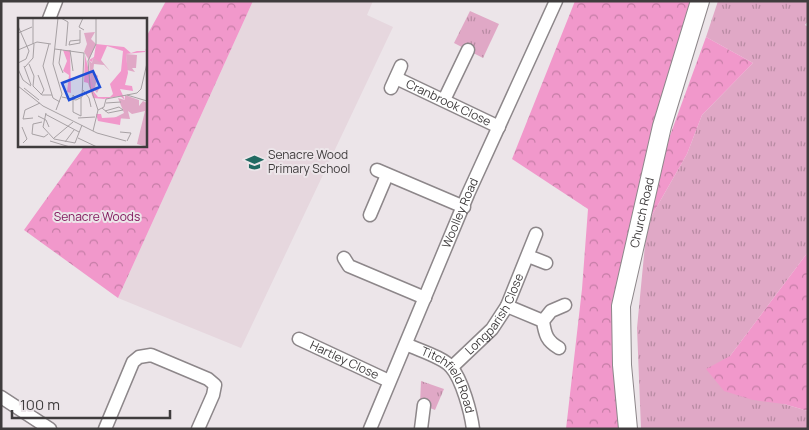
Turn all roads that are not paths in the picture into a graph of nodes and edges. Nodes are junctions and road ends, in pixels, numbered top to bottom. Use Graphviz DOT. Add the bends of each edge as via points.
graph roads {
  1 [pos="56,1"];
  2 [pos="556,1"];
  3 [pos="700,1"];
  4 [pos="49,18"];
  5 [pos="468,50"];
  6 [pos="401,66"];
  7 [pos="444,100"];
  8 [pos="499,127"];
  9 [pos="464,207"];
  10 [pos="370,215"];
  11 [pos="536,234"];
  12 [pos="528,256"];
  13 [pos="344,258"];
  14 [pos="546,263"];
  15 [pos="425,298"];
  16 [pos="565,305"];
  17 [pos="507,306"];
  18 [pos="542,321"];
  19 [pos="300,339"];
  20 [pos="406,344"];
  21 [pos="560,348"];
  22 [pos="452,367"];
  23 [pos="390,381"];
  24 [pos="1,397"];
  25 [pos="424,406"];
  26 [pos="50,429"];
  27 [pos="105,429"];
  28 [pos="198,429"];
  29 [pos="370,429"];
  30 [pos="421,429"];
  31 [pos="473,429"];
  32 [pos="628,429"];
  1 -- 4 [label="street"];
  2 -- 8 [label="street, Woolley Road"];
  3 -- 32 [label="street, Church Road" via="662,126 621,306"];
  5 -- 7 [label="street"];
  6 -- 7 [label="street, Cranbrook Close" via="393,83"];
  7 -- 8 [label="street, Cranbrook Close"];
  8 -- 9 [label="street, Woolley Road"];
  9 -- 10 [label="street" via="382,172"];
  9 -- 15 [label="street, Woolley Road"];
  11 -- 12 [label="street, Longparish Close"];
  12 -- 14 [label="street"];
  12 -- 17 [label="street, Longparish Close"];
  13 -- 15 [label="street" via="349,266"];
  15 -- 20 [label="street, Woolley Road"];
  16 -- 18 [label="street" via="551,311"];
  17 -- 18 [label="street"];
  17 -- 22 [label="street, Longparish Close" via="492,328"];
  18 -- 21 [label="street" via="545,335 551,344"];
  19 -- 23 [label="street, Hartley Close"];
  20 -- 22 [label="street, Titchfield Road"];
  20 -- 23 [label="street, Woolley Road"];
  22 -- 31 [label="street, Titchfield Road" via="471,413"];
  23 -- 29 [label="street, Woolley Road"];
  24 -- 26 [label="street"];
  25 -- 30 [label="street"];
  27 -- 28 [label="street" via="133,362 151,355 215,385"];
}
